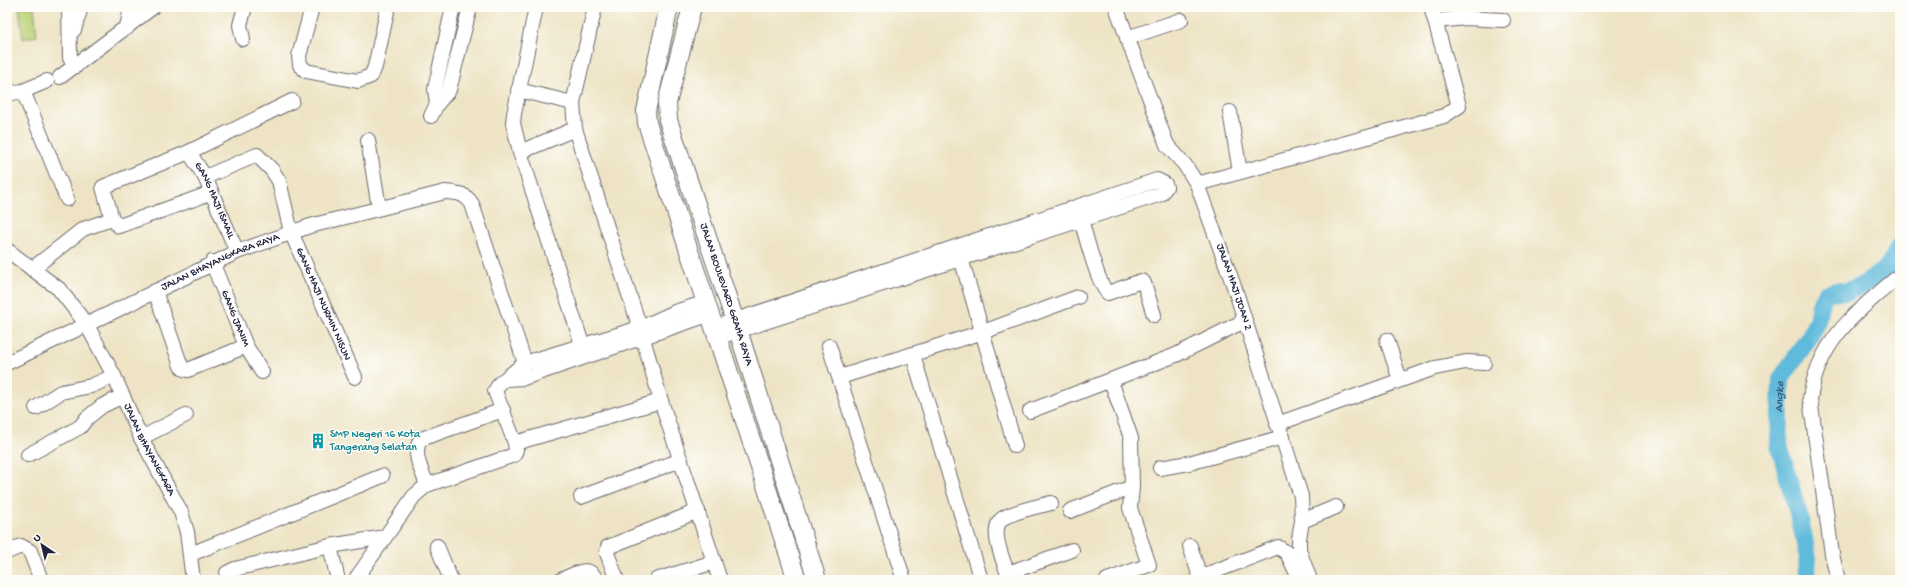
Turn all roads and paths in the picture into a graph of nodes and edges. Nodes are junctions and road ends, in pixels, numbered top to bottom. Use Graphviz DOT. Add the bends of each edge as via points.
graph roads {
  1 [pos="69,7"];
  2 [pos="80,7"];
  3 [pos="131,7"];
  4 [pos="153,7"];
  5 [pos="245,7"];
  6 [pos="312,7"];
  7 [pos="388,7"];
  8 [pos="453,7"];
  9 [pos="470,7"];
  10 [pos="536,7"];
  11 [pos="595,7"];
  12 [pos="668,7"];
  13 [pos="692,7"];
  14 [pos="1116,7"];
  15 [pos="1431,7"];
  16 [pos="1181,20"];
  17 [pos="1503,20"];
  18 [pos="1436,21"];
  19 [pos="127,28"];
  20 [pos="1127,38"];
  21 [pos="71,39"];
  22 [pos="243,40"];
  23 [pos="76,66"];
  24 [pos="518,90"];
  25 [pos="23,91"];
  26 [pos="7,94"];
  27 [pos="292,101"];
  28 [pos="574,103"];
  29 [pos="1230,112"];
  30 [pos="575,130"];
  31 [pos="368,140"];
  32 [pos="188,152"];
  33 [pos="520,152"];
  34 [pos="1240,172"];
  35 [pos="205,177"];
  36 [pos="1197,184"];
  37 [pos="211,193"];
  38 [pos="67,199"];
  39 [pos="1078,206"];
  40 [pos="379,208"];
  41 [pos="112,219"];
  42 [pos="1081,220"];
  43 [pos="291,232"];
  44 [pos="7,250"];
  45 [pos="236,252"];
  46 [pos="959,252"];
  47 [pos="212,262"];
  48 [pos="32,269"];
  49 [pos="1900,276"];
  50 [pos="155,291"];
  51 [pos="1078,297"];
  52 [pos="1154,315"];
  53 [pos="713,320"];
  54 [pos="1244,321"];
  55 [pos="87,325"];
  56 [pos="736,325"];
  57 [pos="983,332"];
  58 [pos="641,333"];
  59 [pos="1387,340"];
  60 [pos="246,346"];
  61 [pos="583,346"];
  62 [pos="829,346"];
  63 [pos="913,355"];
  64 [pos="7,363"];
  65 [pos="525,363"];
  66 [pos="1484,363"];
  67 [pos="262,372"];
  68 [pos="114,376"];
  69 [pos="355,377"];
  70 [pos="840,377"];
  71 [pos="506,379"];
  72 [pos="1400,380"];
  73 [pos="1111,381"];
  74 [pos="123,396"];
  75 [pos="661,401"];
  76 [pos="36,408"];
  77 [pos="503,410"];
  78 [pos="1030,411"];
  79 [pos="186,415"];
  80 [pos="1277,424"];
  81 [pos="1283,437"];
  82 [pos="141,438"];
  83 [pos="515,443"];
  84 [pos="1014,446"];
  85 [pos="28,455"];
  86 [pos="681,460"];
  87 [pos="1160,468"];
  88 [pos="382,476"];
  89 [pos="427,485"];
  90 [pos="1132,487"];
  91 [pos="581,497"];
  92 [pos="1051,503"];
  93 [pos="1336,507"];
  94 [pos="698,511"];
  95 [pos="1070,511"];
  96 [pos="1302,521"];
  97 [pos="385,537"];
  98 [pos="330,546"];
  99 [pos="437,546"];
  100 [pos="1190,546"];
  101 [pos="1072,550"];
  102 [pos="7,552"];
  103 [pos="191,554"];
  104 [pos="714,562"];
  105 [pos="1298,574"];
  106 [pos="1220,575"];
  107 [pos="1009,576"];
  108 [pos="1201,578"];
  109 [pos="41,580"];
  110 [pos="193,580"];
  111 [pos="228,580"];
  112 [pos="338,580"];
  113 [pos="355,580"];
  114 [pos="451,580"];
  115 [pos="561,580"];
  116 [pos="596,580"];
  117 [pos="617,580"];
  118 [pos="656,580"];
  119 [pos="720,580"];
  120 [pos="797,580"];
  121 [pos="817,580"];
  122 [pos="904,580"];
  123 [pos="981,580"];
  124 [pos="1108,580"];
  125 [pos="1310,580"];
  126 [pos="1838,580"];
  1 -- 21 [label="street"];
  2 -- 21 [label="street"];
  3 -- 19 [label="street"];
  4 -- 19 [label="street"];
  5 -- 22 [label="street" via="240,24"];
  6 -- 7 [label="street" via="299,56 300,65 306,71 358,81 371,76"];
  8 -- 9 [label="street" via="435,89 434,110 449,90"];
  10 -- 24 [label="street"];
  11 -- 28 [label="street"];
  12 -- 53 [label="main road, JALAN BOULEVARD GRAHA RAYA" via="646,111 647,123"];
  13 -- 56 [label="main road, JALAN BOULEVARD GRAHA RAYA" via="666,112"];
  14 -- 20 [label="street, JALAN HAJI JOAN 2"];
  15 -- 18 [label="street"];
  16 -- 20 [label="street"];
  17 -- 18 [label="street" via="1466,18"];
  18 -- 34 [label="street" via="1459,106 1444,116"];
  19 -- 23 [label="street"];
  20 -- 36 [label="street, JALAN HAJI JOAN 2" via="1167,145 1185,165"];
  21 -- 23 [label="street" via="70,58"];
  23 -- 25 [label="street" via="54,79"];
  24 -- 28 [label="street"];
  24 -- 33 [label="street" via="513,123"];
  25 -- 26 [label="street"];
  25 -- 38 [label="street"];
  27 -- 32 [label="street"];
  28 -- 30 [label="street"];
  29 -- 34 [label="street"];
  30 -- 33 [label="street"];
  30 -- 58 [label="street"];
  31 -- 40 [label="street"];
  32 -- 35 [label="street, GANG HAJI ISMAIL"];
  32 -- 41 [label="street" via="103,187"];
  33 -- 61 [label="street"];
  34 -- 36 [label="street"];
  35 -- 37 [label="street, GANG HAJI ISMAIL"];
  35 -- 43 [label="street, GANG HAJI NURMIN NISUN" via="257,155 279,181"];
  36 -- 54 [label="street, JALAN HAJI JOAN 2"];
  37 -- 41 [label="street" via="119,226"];
  37 -- 45 [label="street, GANG HAJI ISMAIL"];
  39 -- 42 [label="street"];
  39 -- 42 [label="street" via="1157,180 1166,187 1160,194"];
  39 -- 46 [label="street"];
  40 -- 43 [label="street, JALAN BHAYANGKARA RAYA"];
  40 -- 65 [label="street, JALAN BHAYANGKARA RAYA" via="445,192 460,193 467,197 472,204"];
  41 -- 48 [label="street" via="83,229"];
  42 -- 46 [label="street"];
  42 -- 52 [label="street" via="1105,290 1108,293 1141,280"];
  43 -- 45 [label="street, JALAN BHAYANGKARA RAYA"];
  43 -- 69 [label="street, GANG HAJI NURMIN NISUN"];
  44 -- 48 [label="street, JALAN BHAYANGKARA"];
  45 -- 47 [label="street, JALAN BHAYANGKARA RAYA"];
  46 -- 56 [label="street"];
  46 -- 57 [label="street"];
  47 -- 50 [label="street, JALAN BHAYANGKARA RAYA"];
  47 -- 60 [label="street, GANG JANIM"];
  48 -- 55 [label="street, JALAN BHAYANGKARA" via="59,289"];
  49 -- 126 [label="street" via="1848,320 1826,348 1813,380 1810,399"];
  50 -- 55 [label="street, JALAN BHAYANGKARA RAYA"];
  50 -- 60 [label="street" via="184,369 188,370"];
  51 -- 57 [label="street"];
  53 -- 56 [label="street"];
  53 -- 58 [label="street"];
  53 -- 120 [label="main road, JALAN BOULEVARD GRAHA RAYA"];
  54 -- 73 [label="street" via="1176,355"];
  54 -- 80 [label="street, JALAN HAJI JOAN 2"];
  55 -- 64 [label="street, JALAN BHAYANGKARA RAYA"];
  55 -- 68 [label="street, JALAN BHAYANGKARA"];
  56 -- 121 [label="main road, JALAN BOULEVARD GRAHA RAYA"];
  57 -- 63 [label="street"];
  57 -- 84 [label="street"];
  58 -- 61 [label="street"];
  58 -- 71 [label="street" via="524,378"];
  58 -- 75 [label="street"];
  59 -- 72 [label="street"];
  60 -- 67 [label="street, GANG JANIM"];
  61 -- 65 [label="street"];
  62 -- 70 [label="street"];
  63 -- 70 [label="street"];
  63 -- 123 [label="street"];
  65 -- 71 [label="street"];
  66 -- 72 [label="street" via="1450,364"];
  68 -- 74 [label="street, JALAN BHAYANGKARA"];
  68 -- 76 [label="street" via="91,386 61,392"];
  70 -- 122 [label="street"];
  71 -- 77 [label="street" via="495,391"];
  72 -- 80 [label="street"];
  73 -- 78 [label="street"];
  73 -- 90 [label="street" via="1131,438"];
  74 -- 82 [label="street, JALAN BHAYANGKARA"];
  74 -- 85 [label="street" via="102,406 80,427"];
  75 -- 83 [label="street"];
  75 -- 86 [label="street"];
  77 -- 83 [label="street"];
  77 -- 89 [label="street" via="421,439 416,446 416,455"];
  79 -- 82 [label="street"];
  80 -- 81 [label="street, JALAN HAJI JOAN 2"];
  81 -- 87 [label="street" via="1189,463"];
  81 -- 96 [label="street, JALAN HAJI JOAN 2" via="1301,496"];
  82 -- 103 [label="street, JALAN BHAYANGKARA" via="180,512"];
  83 -- 89 [label="street" via="514,455 508,458"];
  86 -- 91 [label="street"];
  86 -- 94 [label="street"];
  88 -- 103 [label="street"];
  89 -- 97 [label="street" via="414,496"];
  90 -- 95 [label="street"];
  90 -- 124 [label="street" via="1130,508 1149,565"];
  92 -- 107 [label="street" via="1004,517 997,525 996,534"];
  93 -- 96 [label="street"];
  94 -- 104 [label="street"];
  94 -- 117 [label="street" via="608,547 607,553"];
  96 -- 125 [label="street, JALAN HAJI JOAN 2" via="1298,539 1299,550"];
  97 -- 98 [label="street"];
  97 -- 113 [label="street"];
  98 -- 111 [label="street" via="235,569 227,573"];
  98 -- 112 [label="street"];
  99 -- 114 [label="street"];
  100 -- 108 [label="street"];
  101 -- 107 [label="street"];
  102 -- 109 [label="street" via="22,546 30,551"];
  103 -- 110 [label="street, JALAN BHAYANGKARA"];
  104 -- 118 [label="street"];
  104 -- 119 [label="street"];
  105 -- 106 [label="street" via="1287,553 1278,547"];
  106 -- 108 [label="street"];
  115 -- 116 [label="street" via="589,571"];
}
